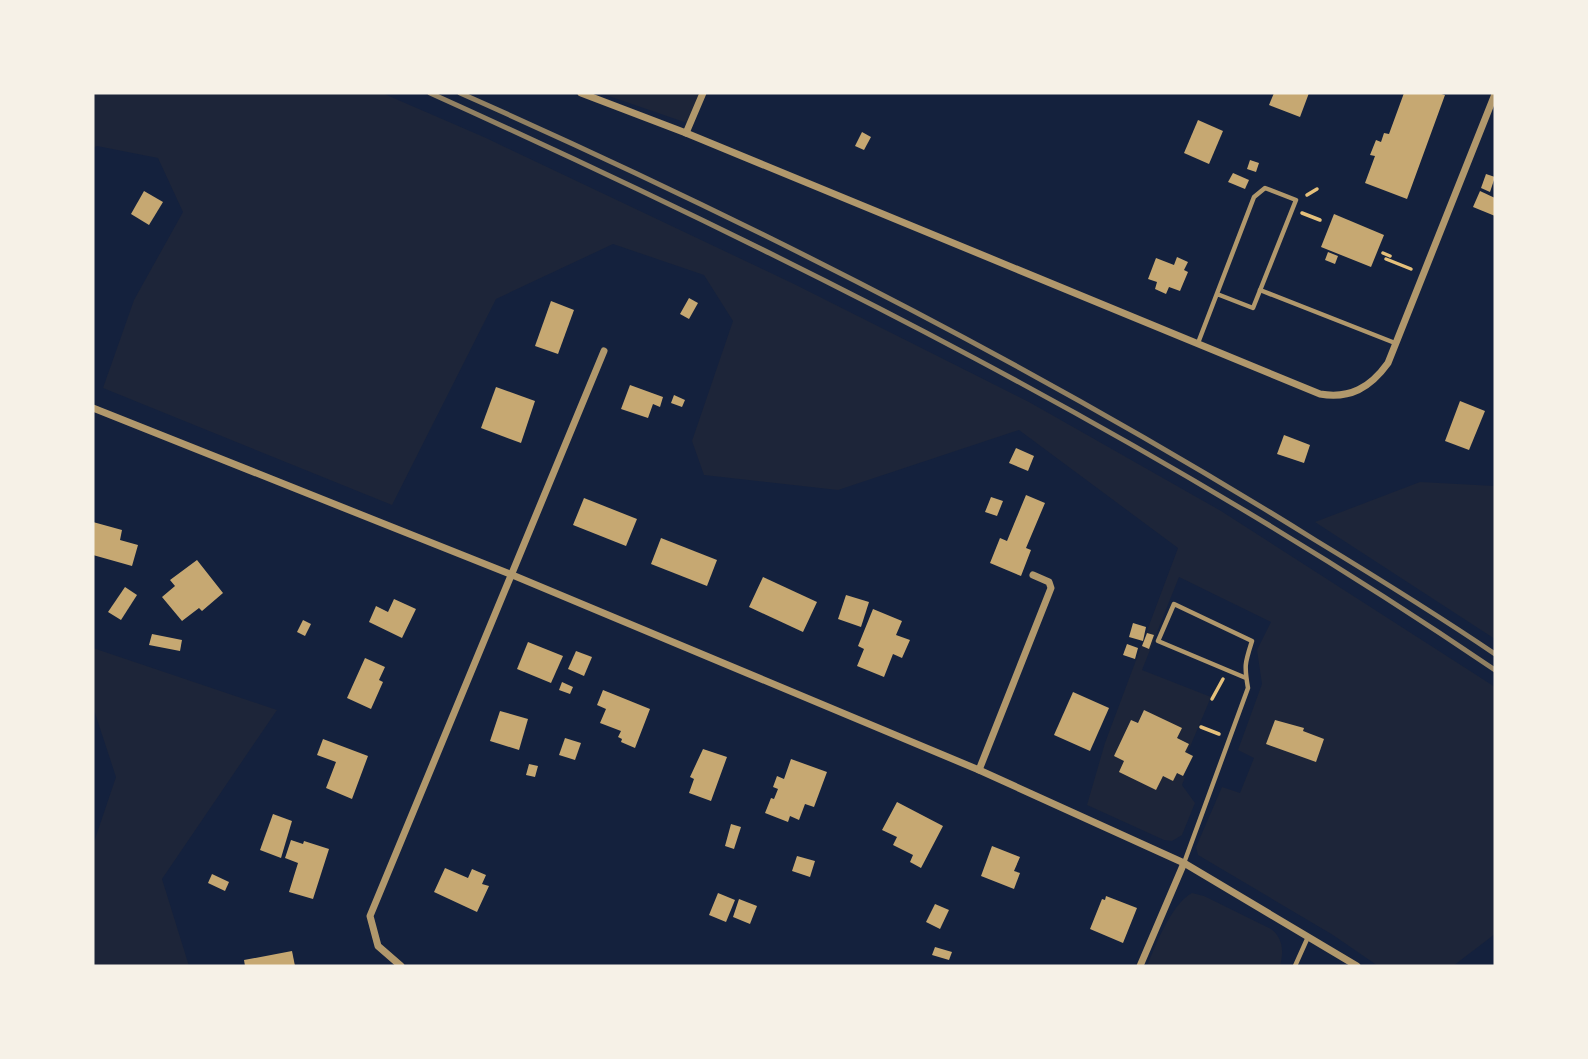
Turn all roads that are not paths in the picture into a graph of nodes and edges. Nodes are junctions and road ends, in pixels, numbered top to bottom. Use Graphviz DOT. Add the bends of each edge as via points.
graph roads {
  1 [pos="581,93"];
  2 [pos="703,93"];
  3 [pos="1495,94"];
  4 [pos="686,133"];
  5 [pos="1260,290"];
  6 [pos="1217,294"];
  7 [pos="1395,343"];
  8 [pos="1198,344"];
  9 [pos="604,351"];
  10 [pos="93,408"];
  11 [pos="510,574"];
  12 [pos="1033,575"];
  13 [pos="1247,678"];
  14 [pos="979,771"];
  15 [pos="1184,863"];
  16 [pos="1308,936"];
  17 [pos="401,966"];
  18 [pos="1140,966"];
  19 [pos="1295,966"];
  20 [pos="1357,966"];
  1 -- 4 [label="street"];
  2 -- 4 [label="street"];
  3 -- 7 [label="street"];
  4 -- 8 [label="street"];
  5 -- 6 [label="lane" via="1253,308"];
  5 -- 6 [label="lane" via="1296,200 1265,188 1254,197"];
  5 -- 7 [label="lane"];
  6 -- 8 [label="lane"];
  7 -- 8 [label="street" via="1377,379 1349,395 1332,396"];
  9 -- 11 [label="street"];
  10 -- 11 [label="street"];
  11 -- 14 [label="street"];
  11 -- 17 [label="street" via="370,916 378,946"];
  12 -- 14 [label="street" via="1051,587"];
  13 -- 13 [label="lane" via="1158,641 1174,604 1252,641 1244,666"];
  13 -- 15 [label="lane" via="1248,688"];
  14 -- 15 [label="street"];
  15 -- 16 [label="street"];
  15 -- 18 [label="street"];
  16 -- 19 [label="lane"];
  16 -- 20 [label="street"];
}
